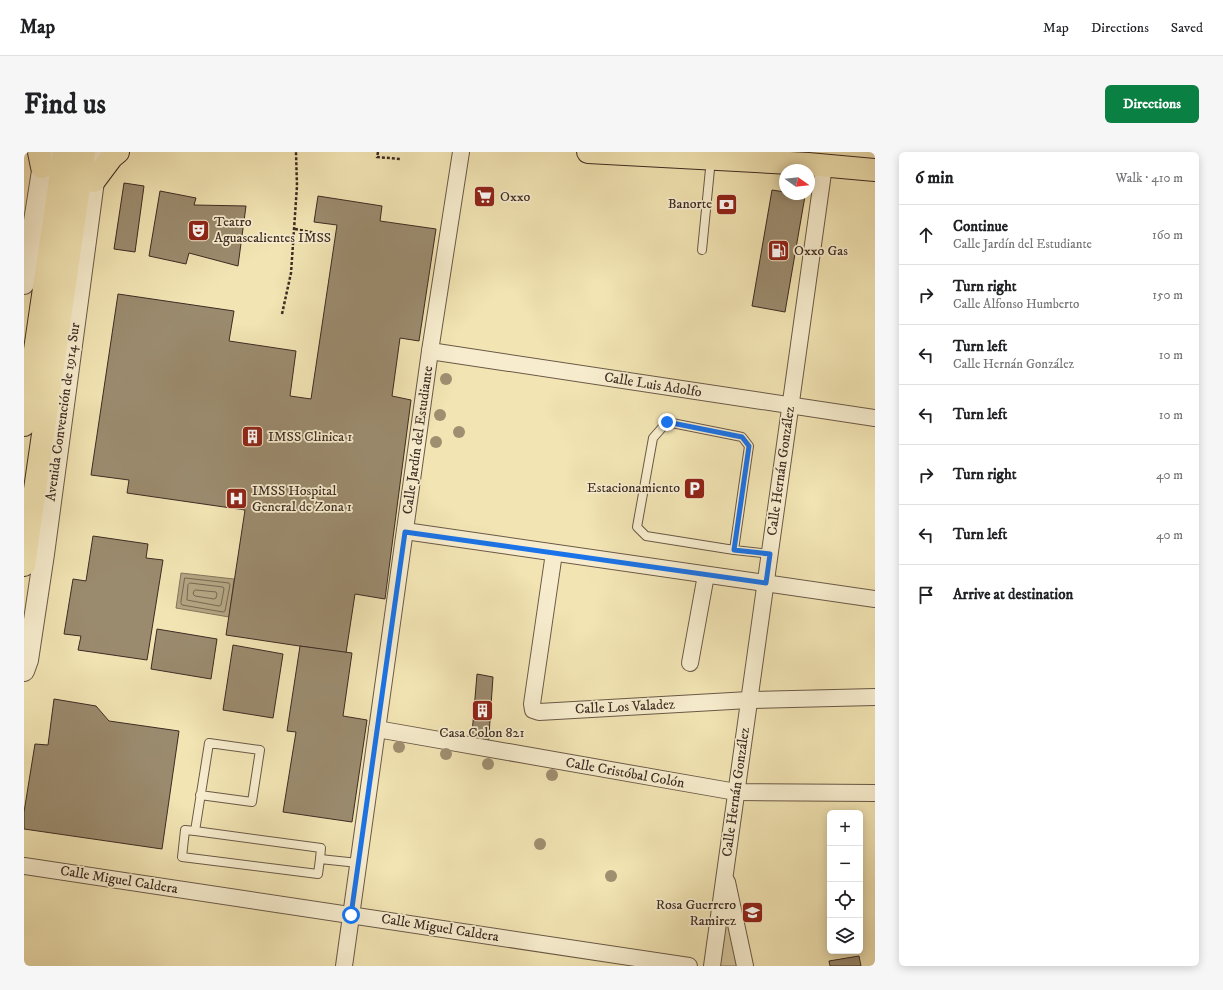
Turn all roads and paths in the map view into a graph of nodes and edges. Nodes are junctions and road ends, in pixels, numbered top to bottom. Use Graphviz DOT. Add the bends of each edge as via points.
graph roads {
  1 [pos="64,152"];
  2 [pos="84,152"];
  3 [pos="102,152"];
  4 [pos="118,152"];
  5 [pos="296,152"];
  6 [pos="378,152"];
  7 [pos="461,152"];
  8 [pos="588,152"];
  9 [pos="42,157"];
  10 [pos="400,159"];
  11 [pos="711,159"];
  12 [pos="824,166"];
  13 [pos="875,170"];
  14 [pos="94,182"];
  15 [pos="29,224"];
  16 [pos="295,229"];
  17 [pos="326,235"];
  18 [pos="702,250"];
  19 [pos="24,284"];
  20 [pos="282,314"];
  21 [pos="430,352"];
  22 [pos="791,406"];
  23 [pos="875,418"];
  24 [pos="24,425"];
  25 [pos="405,532"];
  26 [pos="734,550"];
  27 [pos="554,553"];
  28 [pos="770,554"];
  29 [pos="24,565"];
  30 [pos="706,575"];
  31 [pos="766,583"];
  32 [pos="875,599"];
  33 [pos="690,663"];
  34 [pos="24,671"];
  35 [pos="875,697"];
  36 [pos="750,700"];
  37 [pos="377,729"];
  38 [pos="736,792"];
  39 [pos="875,792"];
  40 [pos="200,795"];
  41 [pos="195,830"];
  42 [pos="320,859"];
  43 [pos="358,863"];
  44 [pos="24,866"];
  45 [pos="725,871"];
  46 [pos="351,915"];
  47 [pos="344,966"];
  48 [pos="689,966"];
  49 [pos="712,966"];
  50 [pos="745,966"];
  1 -- 24 [label="main road"];
  2 -- 29 [label="main road, Avenida Convención de 1914 Sur"];
  3 -- 14 [label="street, Avenida Convención de 1914 Sur"];
  4 -- 14 [label="main road"];
  5 -- 16 [label="path"];
  6 -- 10 [label="path" via="377,157"];
  7 -- 21 [label="street, Calle Jardín del Estudiante"];
  8 -- 11 [label="main road"];
  9 -- 15 [label="street"];
  11 -- 12 [label="main road"];
  11 -- 18 [label="lane"];
  12 -- 13 [label="main road"];
  12 -- 22 [label="street, Calle Hernán González"];
  14 -- 34 [label="street, Avenida Convención de 1914 Sur" via="44,554 28,660"];
  15 -- 19 [label="street"];
  16 -- 17 [label="path"];
  16 -- 20 [label="path" via="291,273"];
  21 -- 22 [label="street, Calle Luis Adolfo"];
  21 -- 25 [label="street, Calle Jardín del Estudiante"];
  22 -- 23 [label="street, Calle Luis Adolfo"];
  22 -- 28 [label="street, Calle Hernán González"];
  25 -- 27 [label="street"];
  25 -- 37 [label="street, Calle Jardín del Estudiante"];
  26 -- 26 [label="lane" via="646,536 637,527 652,438 667,422 742,437 749,446"];
  26 -- 28 [label="lane"];
  27 -- 30 [label="street"];
  27 -- 36 [label="street, Calle Los Valadez" via="533,710 538,712"];
  28 -- 31 [label="street, Calle Hernán González"];
  30 -- 31 [label="street"];
  30 -- 33 [label="street"];
  31 -- 32 [label="street"];
  31 -- 36 [label="street, Calle Hernán González"];
  35 -- 36 [label="street, Calle Los Valadez"];
  36 -- 38 [label="street, Calle Hernán González"];
  37 -- 38 [label="street, Calle Cristóbal Colón"];
  37 -- 43 [label="street, Calle Jardín del Estudiante"];
  38 -- 39 [label="street, Calle Cristóbal Colón"];
  38 -- 45 [label="street, Calle Hernán González"];
  40 -- 40 [label="lane" via="209,743 260,750 252,802"];
  40 -- 41 [label="lane"];
  41 -- 42 [label="lane" via="321,848"];
  41 -- 42 [label="lane" via="185,830 182,857 318,874"];
  42 -- 43 [label="lane"];
  43 -- 46 [label="street, Calle Jardín del Estudiante"];
  44 -- 46 [label="street, Calle Miguel Caldera"];
  45 -- 49 [label="street, Calle Hernán González"];
  45 -- 50 [label="street"];
  46 -- 47 [label="street, Calle Jardín del Estudiante"];
  46 -- 48 [label="street, Calle Miguel Caldera"];
}
